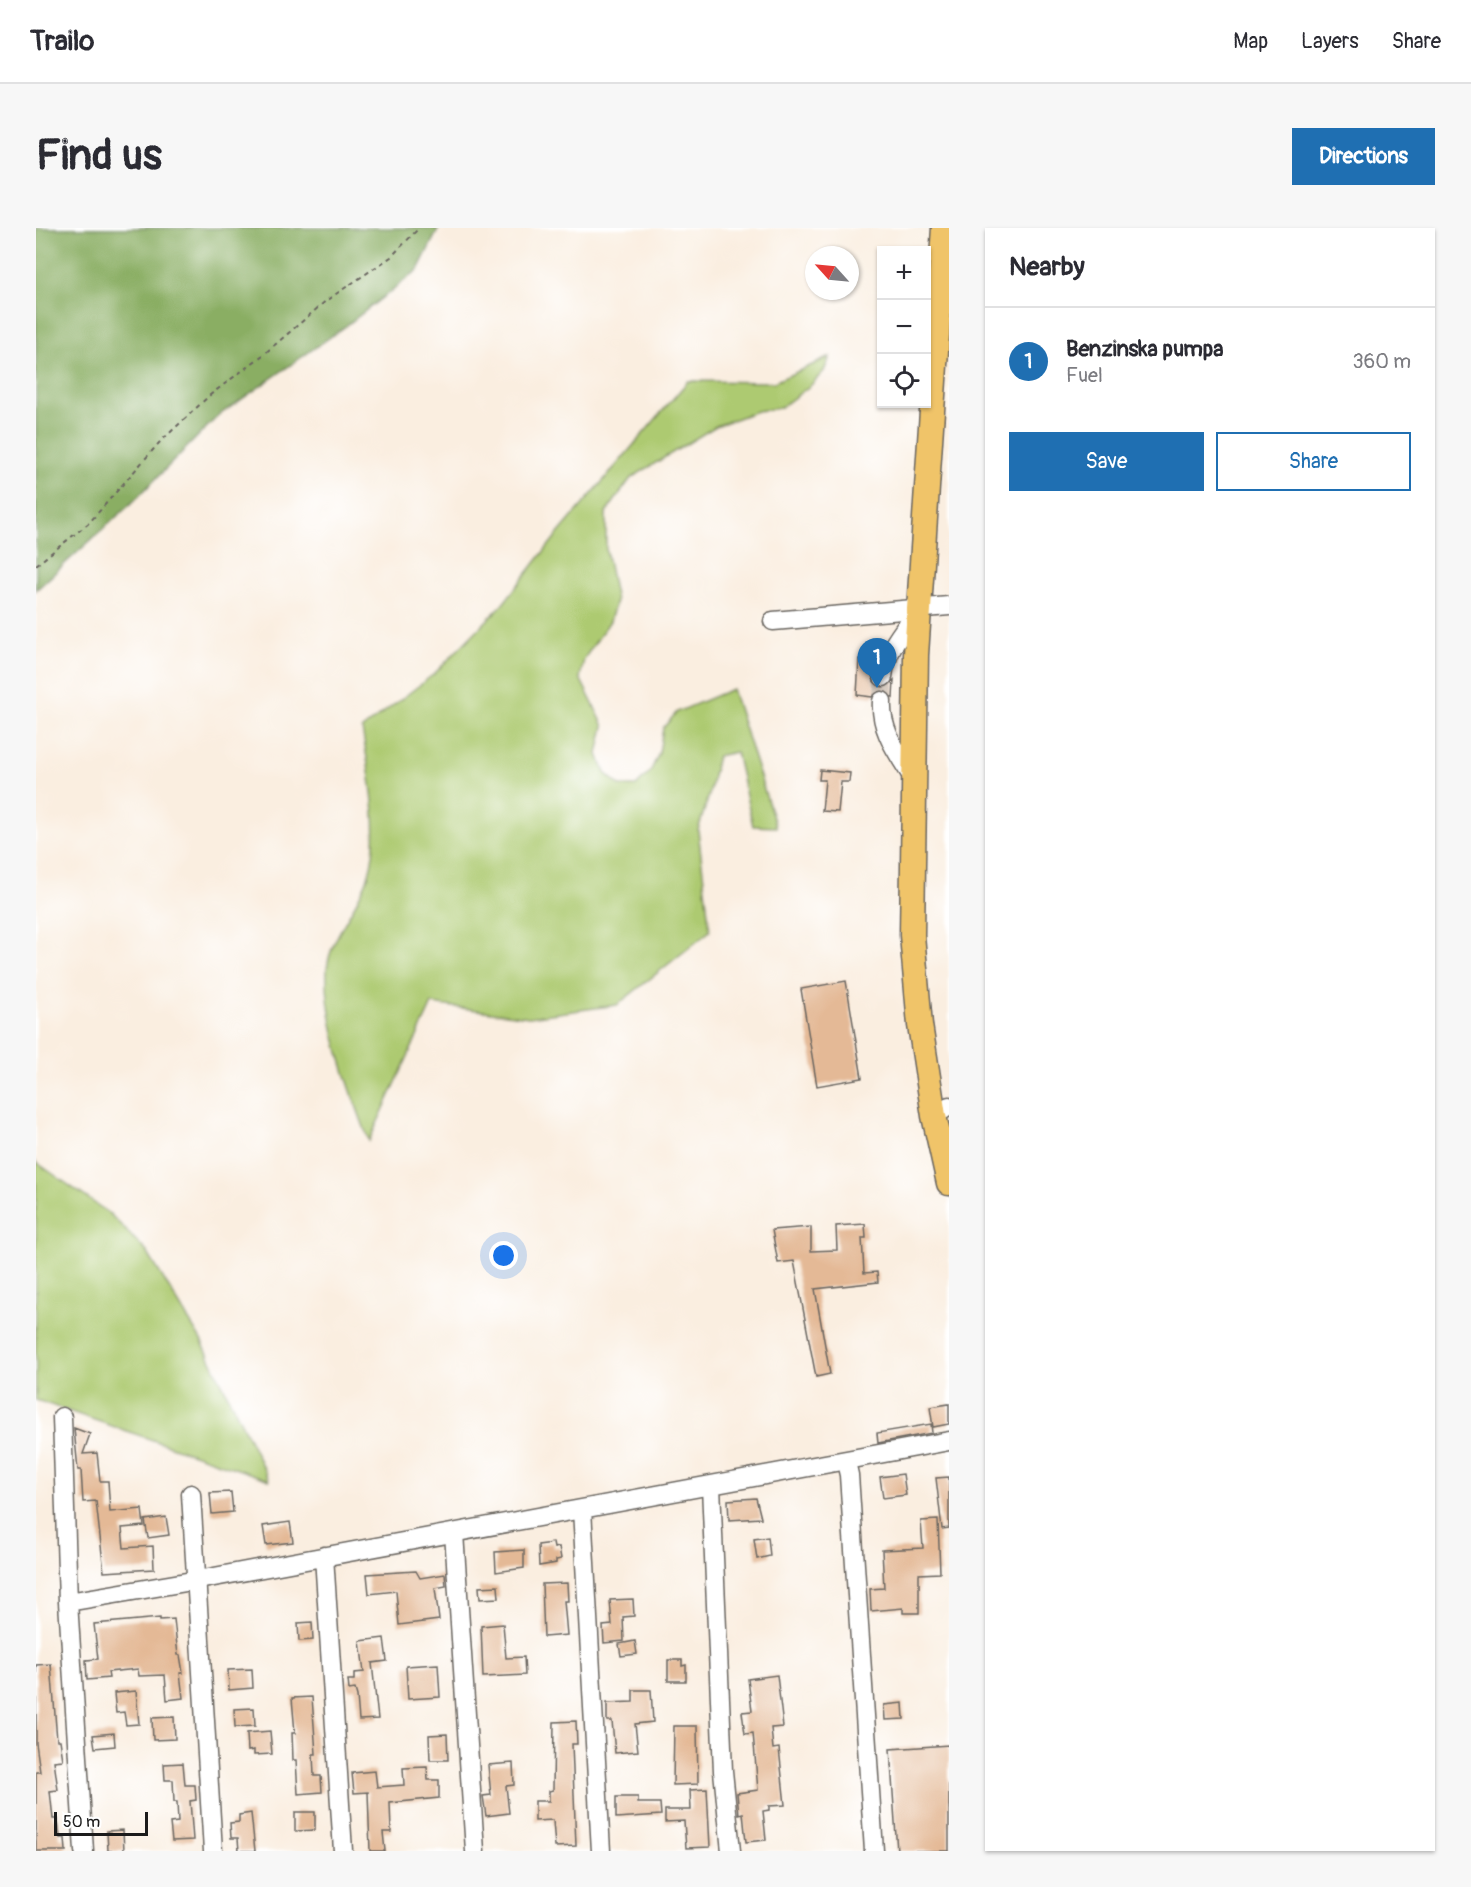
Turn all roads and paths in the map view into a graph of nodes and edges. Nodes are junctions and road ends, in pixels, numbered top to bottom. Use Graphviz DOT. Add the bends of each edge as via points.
graph roads {
  1 [pos="419,228"];
  2 [pos="944,228"];
  3 [pos="36,565"];
  4 [pos="949,606"];
  5 [pos="919,609"];
  6 [pos="773,621"];
  7 [pos="883,677"];
  8 [pos="882,701"];
  9 [pos="913,778"];
  10 [pos="941,1111"];
  11 [pos="949,1183"];
  12 [pos="62,1417"];
  13 [pos="949,1441"];
  14 [pos="846,1462"];
  15 [pos="711,1486"];
  16 [pos="191,1494"];
  17 [pos="582,1509"];
  18 [pos="454,1533"];
  19 [pos="324,1556"];
  20 [pos="198,1580"];
  21 [pos="68,1602"];
  22 [pos="84,1851"];
  23 [pos="213,1851"];
  24 [pos="343,1851"];
  25 [pos="475,1851"];
  26 [pos="601,1851"];
  27 [pos="731,1851"];
  28 [pos="874,1851"];
  1 -- 3 [label="path" via="391,257 327,300 210,395 159,443 89,523"];
  2 -- 5 [label="main road"];
  4 -- 5 [label="street"];
  5 -- 6 [label="street"];
  5 -- 7 [label="street" via="891,650"];
  5 -- 9 [label="main road"];
  8 -- 9 [label="street" via="881,714 890,741"];
  9 -- 10 [label="main road" via="912,934 920,1025"];
  10 -- 11 [label="main road"];
  12 -- 21 [label="street"];
  13 -- 14 [label="street"];
  14 -- 15 [label="street"];
  14 -- 28 [label="street"];
  15 -- 17 [label="street"];
  15 -- 27 [label="street" via="723,1771"];
  16 -- 20 [label="street"];
  17 -- 18 [label="street"];
  17 -- 26 [label="street"];
  18 -- 19 [label="street"];
  18 -- 25 [label="street"];
  19 -- 20 [label="street"];
  19 -- 24 [label="street"];
  20 -- 21 [label="street"];
  20 -- 23 [label="street"];
  21 -- 22 [label="street"];
}
